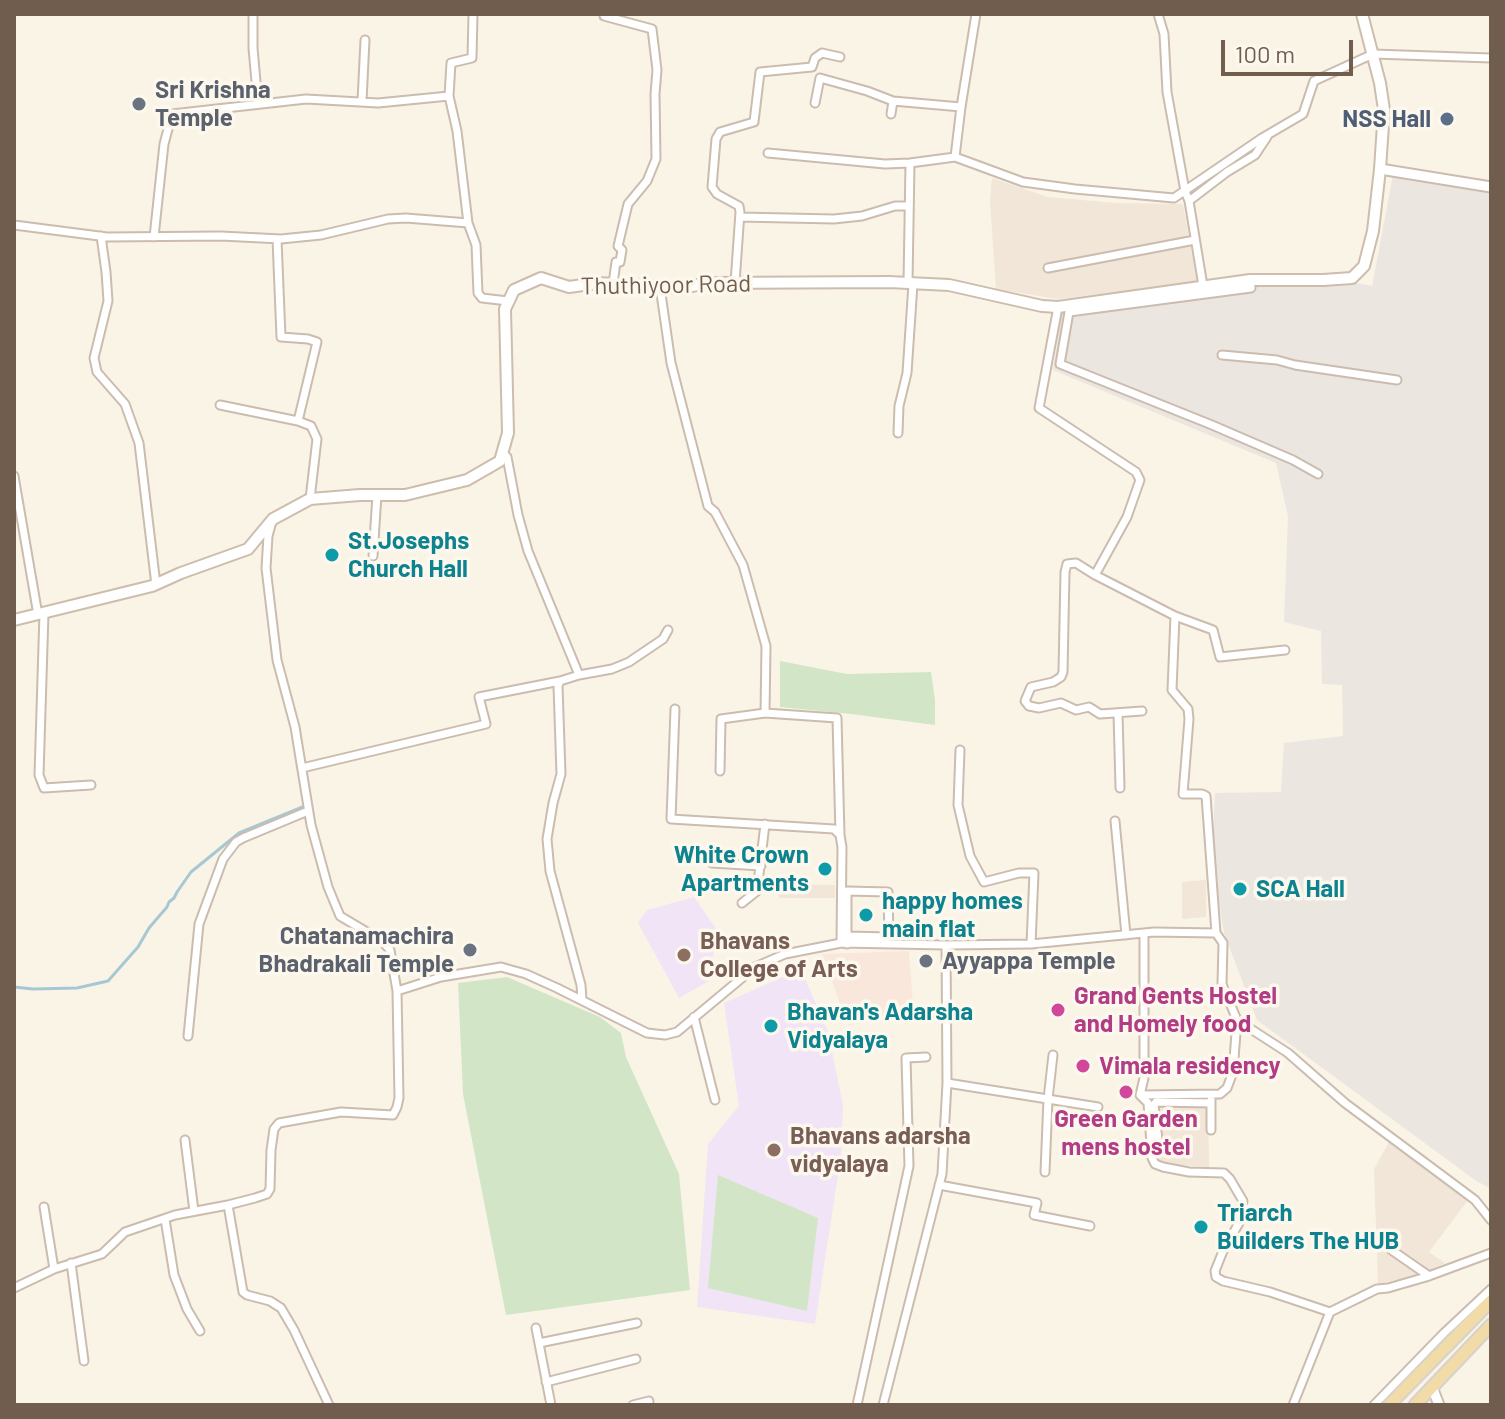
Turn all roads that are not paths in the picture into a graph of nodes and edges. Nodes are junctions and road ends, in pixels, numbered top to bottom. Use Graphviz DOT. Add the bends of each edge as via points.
graph roads {
  1 [pos="253,14"];
  2 [pos="473,14"];
  3 [pos="604,14"];
  4 [pos="976,14"];
  5 [pos="1158,14"];
  6 [pos="1362,14"];
  7 [pos="365,40"];
  8 [pos="1373,54"];
  9 [pos="840,57"];
  10 [pos="1491,58"];
  11 [pos="449,96"];
  12 [pos="362,101"];
  13 [pos="893,101"];
  14 [pos="815,103"];
  15 [pos="258,104"];
  16 [pos="961,107"];
  17 [pos="891,114"];
  18 [pos="1272,131"];
  19 [pos="768,153"];
  20 [pos="955,157"];
  21 [pos="910,163"];
  22 [pos="1380,169"];
  23 [pos="1491,187"];
  24 [pos="1185,191"];
  25 [pos="1189,201"];
  26 [pos="909,206"];
  27 [pos="740,217"];
  28 [pos="468,223"];
  29 [pos="14,225"];
  30 [pos="101,236"];
  31 [pos="154,237"];
  32 [pos="277,239"];
  33 [pos="1195,240"];
  34 [pos="1048,268"];
  35 [pos="1250,280"];
  36 [pos="735,283"];
  37 [pos="910,283"];
  38 [pos="613,284"];
  39 [pos="1203,286"];
  40 [pos="660,287"];
  41 [pos="508,301"];
  42 [pos="1058,307"];
  43 [pos="1222,355"];
  44 [pos="1397,380"];
  45 [pos="220,405"];
  46 [pos="298,421"];
  47 [pos="898,433"];
  48 [pos="502,452"];
  49 [pos="1318,474"];
  50 [pos="14,476"];
  51 [pos="377,495"];
  52 [pos="310,499"];
  53 [pos="273,519"];
  54 [pos="373,556"];
  55 [pos="1095,575"];
  56 [pos="156,585"];
  57 [pos="41,614"];
  58 [pos="1175,616"];
  59 [pos="14,620"];
  60 [pos="668,630"];
  61 [pos="1285,650"];
  62 [pos="579,675"];
  63 [pos="560,681"];
  64 [pos="675,709"];
  65 [pos="1142,711"];
  66 [pos="765,713"];
  67 [pos="1118,713"];
  68 [pos="960,750"];
  69 [pos="302,768"];
  70 [pos="720,771"];
  71 [pos="91,785"];
  72 [pos="1120,788"];
  73 [pos="308,811"];
  74 [pos="1115,821"];
  75 [pos="765,824"];
  76 [pos="840,835"];
  77 [pos="712,863"];
  78 [pos="761,866"];
  79 [pos="742,903"];
  80 [pos="1144,933"];
  81 [pos="1216,933"];
  82 [pos="1126,935"];
  83 [pos="845,941"];
  84 [pos="1031,944"];
  85 [pos="946,945"];
  86 [pos="397,991"];
  87 [pos="582,1000"];
  88 [pos="694,1017"];
  89 [pos="1237,1020"];
  90 [pos="188,1036"];
  91 [pos="1053,1055"];
  92 [pos="926,1057"];
  93 [pos="947,1083"];
  94 [pos="1140,1095"];
  95 [pos="1211,1098"];
  96 [pos="1048,1099"];
  97 [pos="715,1100"];
  98 [pos="1098,1107"];
  99 [pos="1211,1130"];
  100 [pos="185,1140"];
  101 [pos="1158,1140"];
  102 [pos="1045,1172"];
  103 [pos="939,1185"];
  104 [pos="228,1205"];
  105 [pos="44,1207"];
  106 [pos="194,1211"];
  107 [pos="165,1219"];
  108 [pos="1491,1220"];
  109 [pos="1090,1226"];
  110 [pos="1390,1249"];
  111 [pos="1491,1253"];
  112 [pos="71,1263"];
  113 [pos="54,1269"];
  114 [pos="1429,1276"];
  115 [pos="14,1288"];
  116 [pos="1491,1289"];
  117 [pos="1491,1301"];
  118 [pos="1330,1312"];
  119 [pos="637,1323"];
  120 [pos="1491,1325"];
  121 [pos="536,1328"];
  122 [pos="200,1331"];
  123 [pos="539,1343"];
  124 [pos="636,1359"];
  125 [pos="84,1361"];
  126 [pos="546,1382"];
  127 [pos="1432,1387"];
  128 [pos="649,1401"];
  129 [pos="329,1405"];
  130 [pos="551,1405"];
  131 [pos="633,1405"];
  132 [pos="857,1405"];
  133 [pos="883,1405"];
  134 [pos="1293,1405"];
  135 [pos="1374,1405"];
  136 [pos="1389,1405"];
  137 [pos="1415,1405"];
  138 [pos="1439,1405"];
  1 -- 15 [label="street"];
  2 -- 11 [label="street" via="472,58 451,63"];
  3 -- 38 [label="street" via="652,29 657,70 656,159 628,204"];
  4 -- 16 [label="street"];
  5 -- 24 [label="street"];
  6 -- 8 [label="main road, Thuthiyoor Road"];
  7 -- 12 [label="street"];
  8 -- 10 [label="street"];
  8 -- 18 [label="street" via="1314,81 1303,114"];
  8 -- 22 [label="main road, Thuthiyoor Road" via="1384,110"];
  9 -- 27 [label="street" via="822,53 812,67 760,72 754,122 720,132 712,187 739,206"];
  11 -- 12 [label="street"];
  11 -- 28 [label="street"];
  12 -- 15 [label="street"];
  13 -- 14 [label="street" via="820,78"];
  13 -- 16 [label="street"];
  13 -- 17 [label="street"];
  15 -- 31 [label="street" via="172,114"];
  16 -- 20 [label="street"];
  18 -- 24 [label="street"];
  18 -- 25 [label="street" via="1255,155"];
  19 -- 21 [label="street"];
  20 -- 21 [label="street"];
  20 -- 24 [label="street" via="1023,182 1174,198"];
  21 -- 26 [label="street"];
  22 -- 23 [label="street"];
  22 -- 35 [label="main road, Thuthiyoor Road" via="1373,231 1364,266 1352,278"];
  24 -- 25 [label="street"];
  25 -- 33 [label="street"];
  26 -- 27 [label="street" via="834,219"];
  26 -- 37 [label="street"];
  27 -- 36 [label="street"];
  28 -- 32 [label="street" via="388,219"];
  28 -- 41 [label="street" via="476,245 478,293"];
  29 -- 30 [label="street"];
  30 -- 31 [label="street"];
  30 -- 56 [label="street" via="108,301 94,358 97,372 125,404 139,443"];
  31 -- 32 [label="street"];
  32 -- 46 [label="street" via="281,337 317,342"];
  33 -- 34 [label="street"];
  33 -- 39 [label="street"];
  35 -- 39 [label="main road, Thuthiyoor Road"];
  35 -- 49 [label="street" via="1251,288 1069,312 1060,364"];
  36 -- 37 [label="main road, Thuthiyoor Road"];
  36 -- 40 [label="main road, Thuthiyoor Road"];
  37 -- 42 [label="main road, Thuthiyoor Road" via="949,285"];
  37 -- 47 [label="street" via="907,373"];
  38 -- 40 [label="main road, Thuthiyoor Road"];
  38 -- 41 [label="main road, Thuthiyoor Road" via="569,287 541,278 514,290"];
  39 -- 42 [label="main road, Thuthiyoor Road"];
  40 -- 66 [label="street" via="671,363 708,506 743,565 766,646"];
  41 -- 48 [label="main road" via="508,433"];
  42 -- 55 [label="street" via="1039,408 1136,472 1140,480 1127,517"];
  43 -- 44 [label="street"];
  45 -- 46 [label="street"];
  46 -- 52 [label="street" via="311,426 317,439"];
  48 -- 51 [label="main road" via="500,461 467,480 405,495"];
  48 -- 62 [label="street" via="528,551"];
  50 -- 57 [label="street"];
  51 -- 52 [label="main road"];
  51 -- 54 [label="street"];
  52 -- 53 [label="main road"];
  53 -- 56 [label="main road" via="248,549"];
  53 -- 69 [label="street" via="266,568 277,660"];
  55 -- 58 [label="street"];
  55 -- 67 [label="street" via="1076,563 1067,564 1063,672 1053,682 1031,687 1025,701 1039,708 1061,703 1076,710"];
  56 -- 57 [label="main road"];
  57 -- 59 [label="main road"];
  57 -- 71 [label="street" via="39,775 44,788"];
  58 -- 61 [label="street" via="1213,630 1220,657"];
  58 -- 81 [label="street" via="1172,690 1188,709 1189,719 1183,794 1206,796"];
  60 -- 62 [label="street" via="629,662"];
  62 -- 63 [label="street"];
  63 -- 69 [label="street" via="479,697 486,724"];
  63 -- 87 [label="street" via="561,774 547,839"];
  64 -- 75 [label="street" via="671,819"];
  65 -- 67 [label="street"];
  66 -- 70 [label="street" via="721,719"];
  66 -- 76 [label="street" via="837,718"];
  67 -- 72 [label="street"];
  68 -- 84 [label="street" via="958,805 970,856 984,882 1034,873"];
  69 -- 73 [label="street"];
  73 -- 86 [label="street" via="340,916 390,950"];
  73 -- 90 [label="street" via="243,838 223,859 199,924"];
  74 -- 82 [label="street"];
  75 -- 76 [label="street" via="834,829"];
  75 -- 78 [label="street"];
  76 -- 83 [label="street"];
  77 -- 78 [label="street"];
  78 -- 79 [label="street" via="757,891"];
  80 -- 81 [label="street"];
  80 -- 82 [label="street"];
  80 -- 94 [label="street"];
  81 -- 89 [label="street" via="1223,943 1222,984"];
  82 -- 84 [label="street"];
  83 -- 83 [label="street" via="847,891 888,892 889,937"];
  83 -- 85 [label="street"];
  83 -- 88 [label="street" via="785,954 755,967"];
  84 -- 85 [label="street"];
  85 -- 93 [label="street"];
  86 -- 87 [label="street" via="501,967"];
  86 -- 104 [label="street" via="399,1098 393,1115 341,1112 279,1123 267,1194"];
  87 -- 88 [label="street" via="647,1033 677,1032"];
  88 -- 97 [label="street"];
  89 -- 95 [label="street" via="1233,1072 1227,1088"];
  89 -- 108 [label="street" via="1288,1053 1345,1103 1475,1200"];
  91 -- 96 [label="street"];
  92 -- 132 [label="street" via="906,1058 909,1166"];
  93 -- 96 [label="street"];
  93 -- 103 [label="street"];
  94 -- 95 [label="street"];
  94 -- 118 [label="street" via="1148,1103 1155,1164 1224,1173 1243,1201 1216,1277"];
  95 -- 99 [label="street"];
  95 -- 101 [label="street" via="1156,1102"];
  96 -- 98 [label="street"];
  96 -- 102 [label="street"];
  100 -- 106 [label="street"];
  103 -- 109 [label="street" via="1037,1203 1034,1215"];
  103 -- 133 [label="street"];
  104 -- 106 [label="street"];
  104 -- 129 [label="street" via="243,1292 281,1308"];
  105 -- 113 [label="street"];
  106 -- 107 [label="street"];
  107 -- 112 [label="street" via="125,1232 102,1254"];
  107 -- 122 [label="street" via="174,1275"];
  110 -- 114 [label="street"];
  111 -- 114 [label="street"];
  112 -- 113 [label="street"];
  112 -- 125 [label="street"];
  113 -- 115 [label="street"];
  114 -- 118 [label="street" via="1377,1289"];
  116 -- 135 [label="street"];
  117 -- 136 [label="main road"];
  118 -- 134 [label="street"];
  119 -- 123 [label="street"];
  120 -- 127 [label="main road"];
  121 -- 123 [label="street"];
  123 -- 126 [label="street"];
  124 -- 126 [label="street"];
  126 -- 130 [label="street"];
  127 -- 137 [label="main road"];
  127 -- 138 [label="street"];
  128 -- 131 [label="street"];
}
